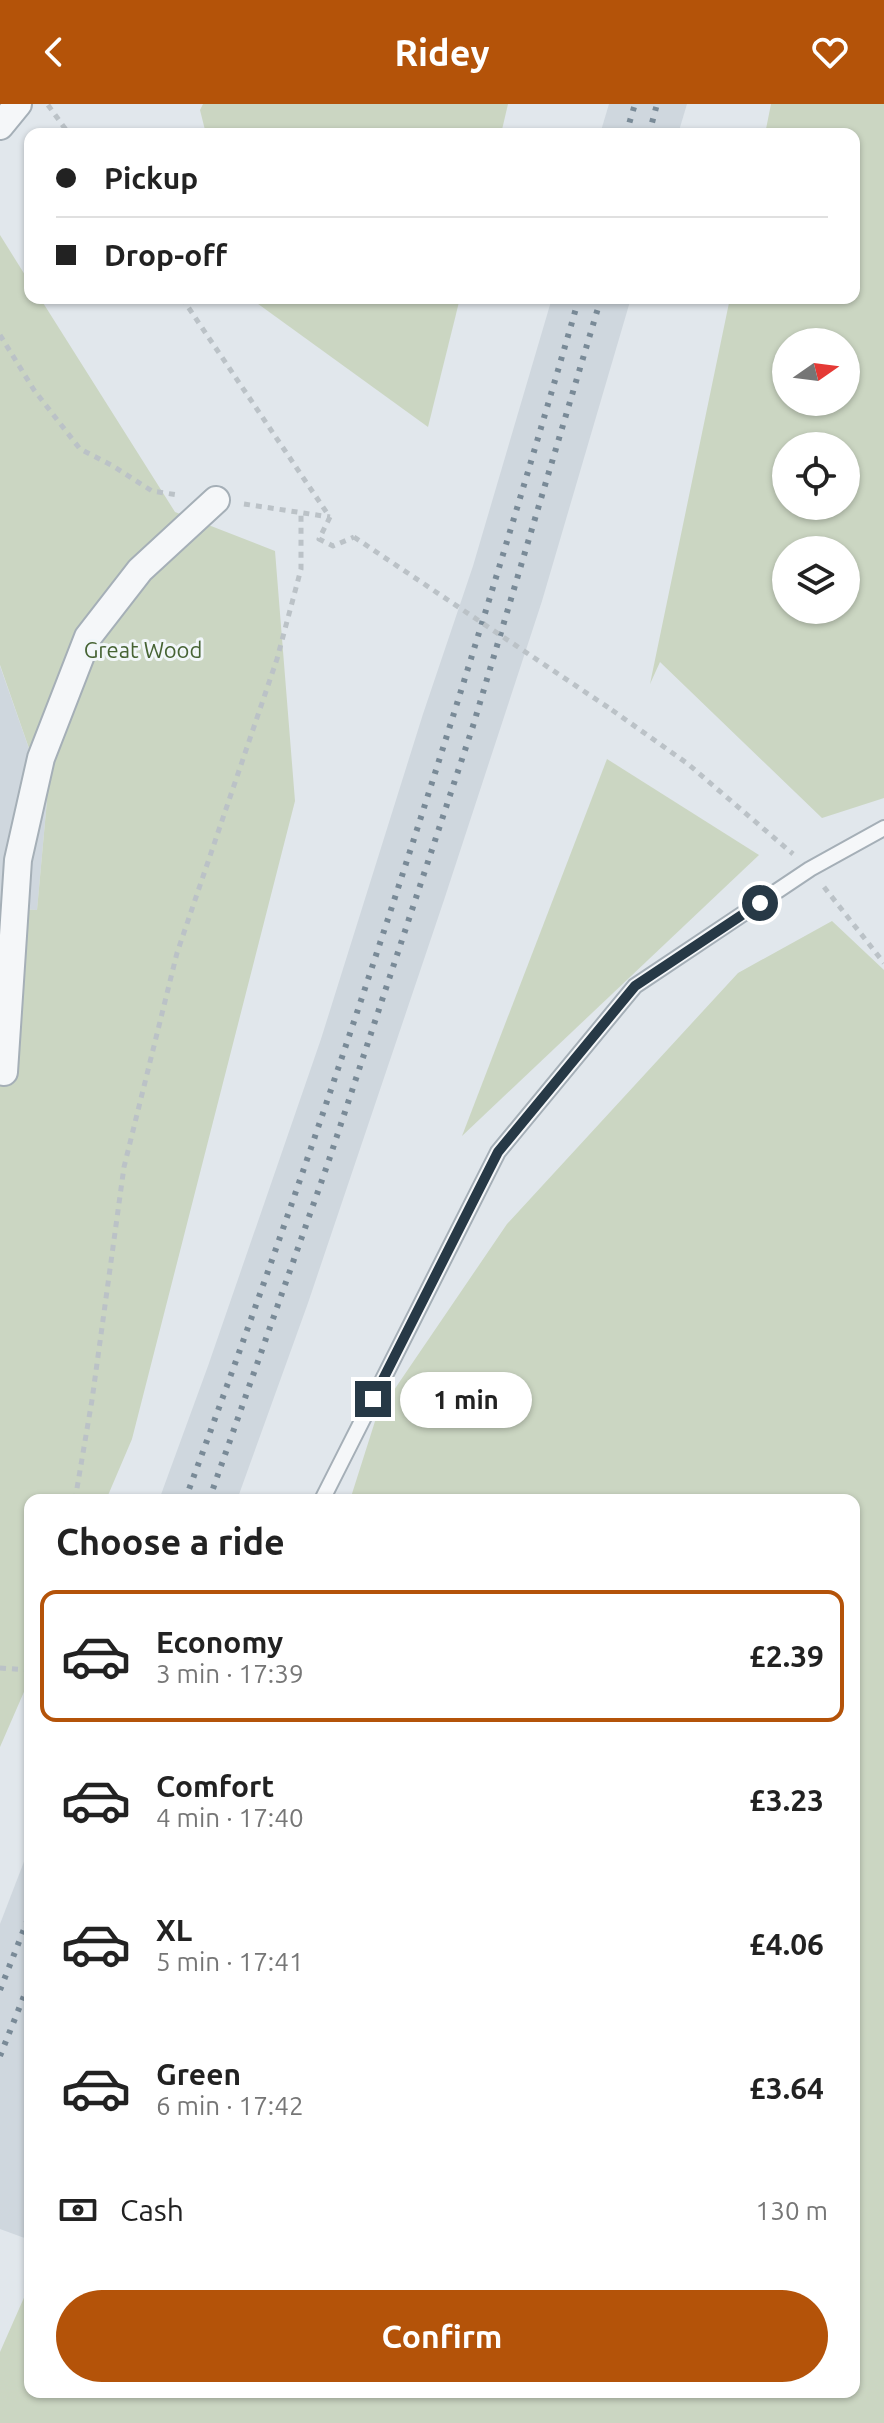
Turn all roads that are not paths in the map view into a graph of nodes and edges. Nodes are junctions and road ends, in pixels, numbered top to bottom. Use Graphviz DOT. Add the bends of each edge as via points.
graph roads {
  1 [pos="18,104"];
  2 [pos="0,126"];
  3 [pos="216,500"];
  4 [pos="884,828"];
  5 [pos="4,1072"];
  6 [pos="325,1494"];
  1 -- 2 [label="street"];
  3 -- 5 [label="street" via="140,570 88,637 41,758 18,860"];
  4 -- 6 [label="lane" via="810,869 635,986 498,1152"];
}
